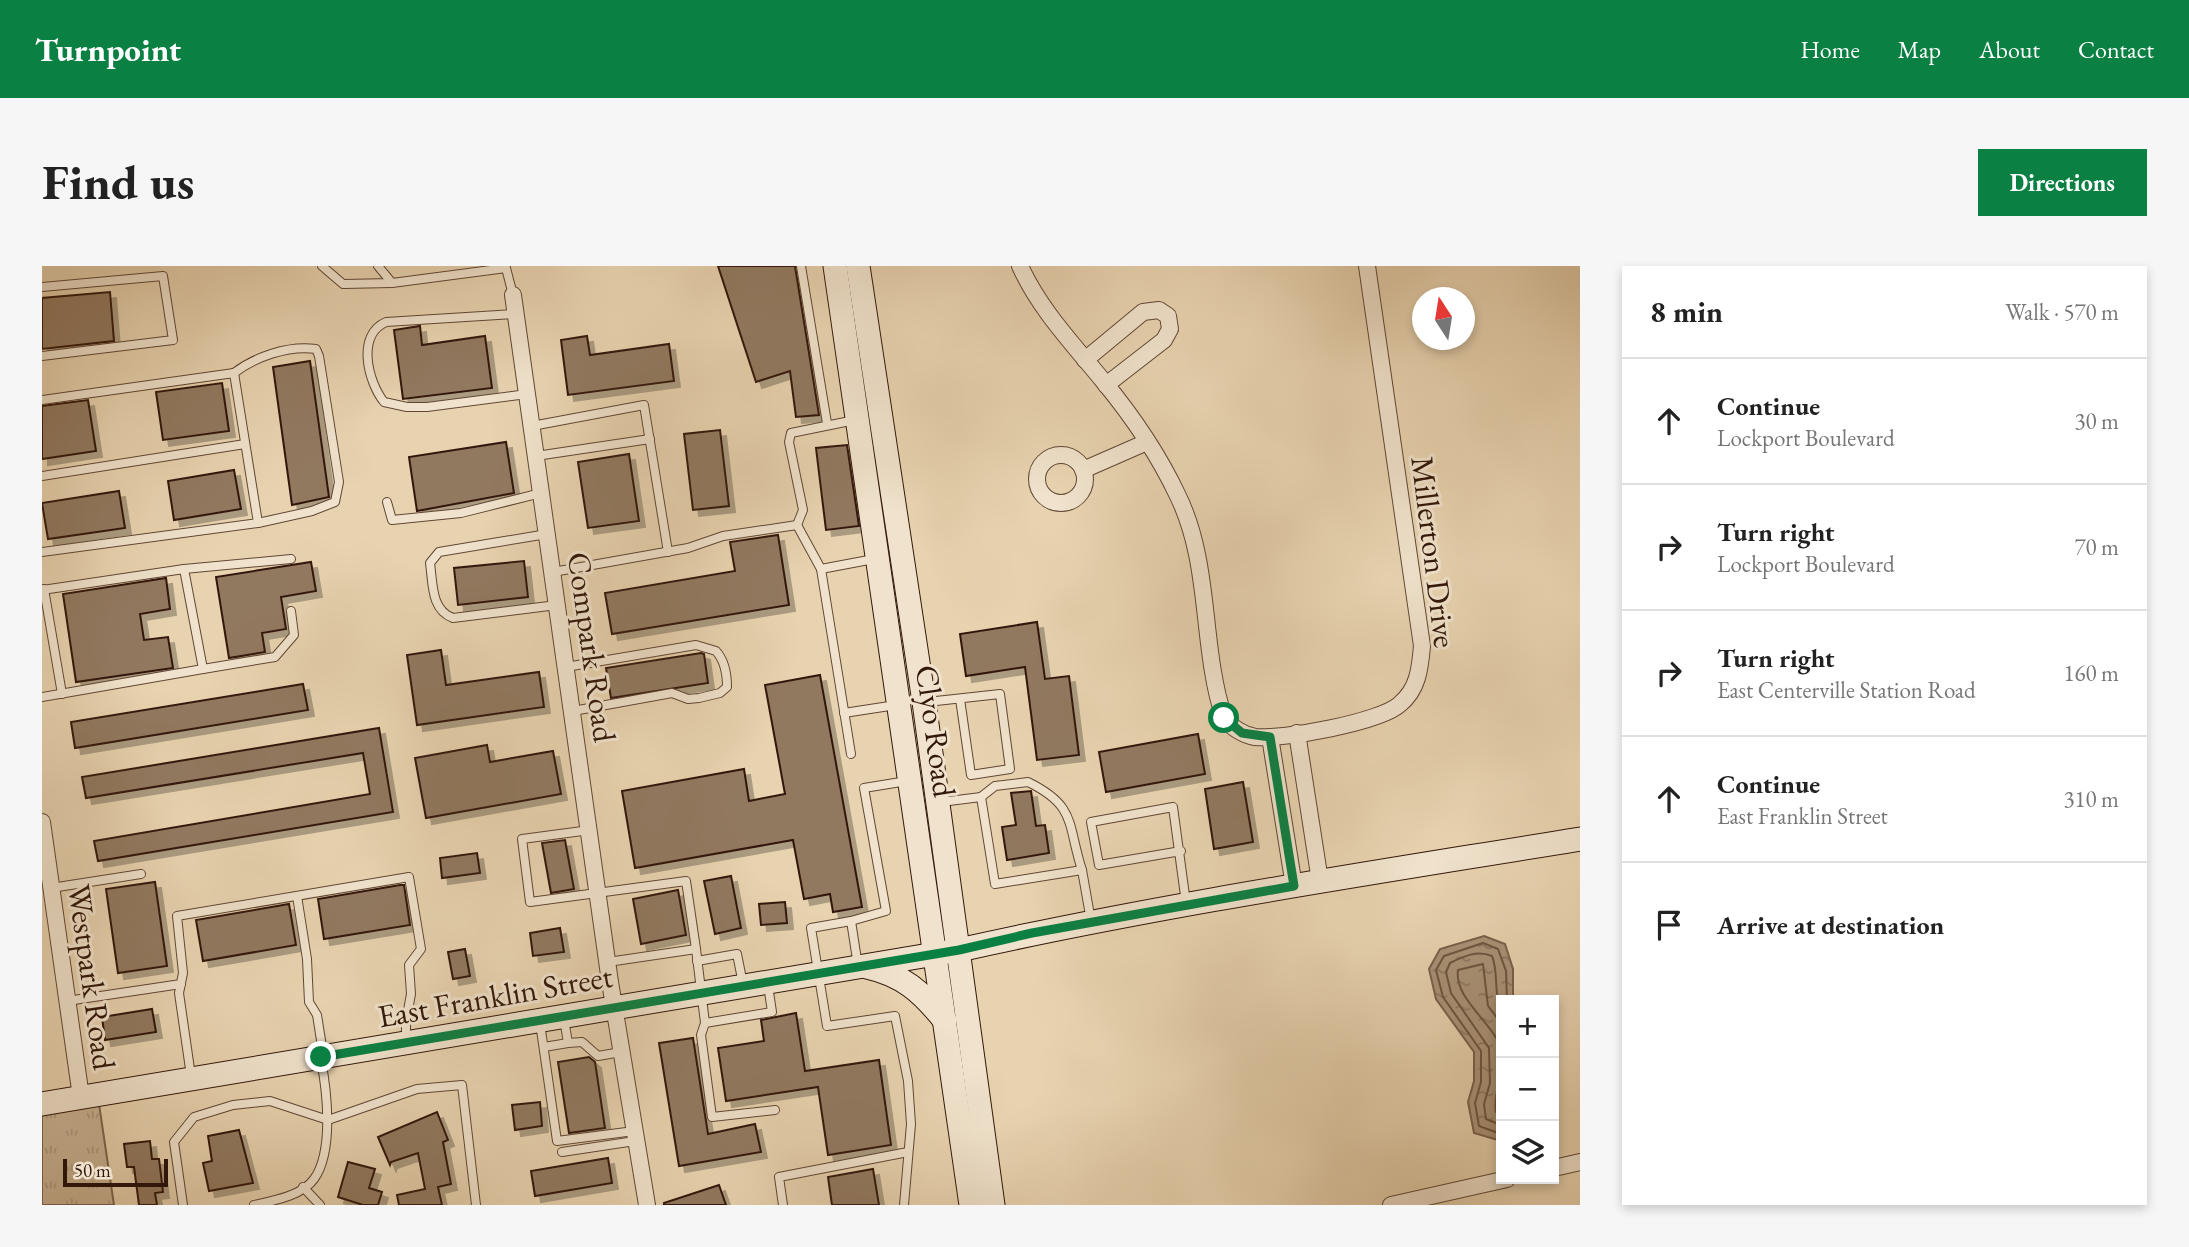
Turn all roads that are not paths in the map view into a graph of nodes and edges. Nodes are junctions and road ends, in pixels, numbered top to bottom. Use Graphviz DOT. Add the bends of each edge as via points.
graph roads {
  1 [pos="322,266"];
  2 [pos="378,266"];
  3 [pos="801,266"];
  4 [pos="835,266"];
  5 [pos="858,266"];
  6 [pos="1020,266"];
  7 [pos="1367,266"];
  8 [pos="508,267"];
  9 [pos="391,283"];
  10 [pos="42,287"];
  11 [pos="513,295"];
  12 [pos="516,314"];
  13 [pos="42,356"];
  14 [pos="1085,360"];
  15 [pos="234,373"];
  16 [pos="1106,385"];
  17 [pos="527,394"];
  18 [pos="42,400"];
  19 [pos="882,416"];
  20 [pos="858,419"];
  21 [pos="827,423"];
  22 [pos="532,426"];
  23 [pos="650,439"];
  24 [pos="1147,442"];
  25 [pos="245,444"];
  26 [pos="536,456"];
  27 [pos="1083,470"];
  28 [pos="42,476"];
  29 [pos="541,493"];
  30 [pos="387,502"];
  31 [pos="258,523"];
  32 [pos="797,524"];
  33 [pos="547,534"];
  34 [pos="42,552"];
  35 [pos="668,552"];
  36 [pos="291,559"];
  37 [pos="878,559"];
  38 [pos="184,569"];
  39 [pos="821,569"];
  40 [pos="553,572"];
  41 [pos="43,589"];
  42 [pos="557,605"];
  43 [pos="292,611"];
  44 [pos="566,667"];
  45 [pos="203,669"];
  46 [pos="62,694"];
  47 [pos="42,697"];
  48 [pos="960,699"];
  49 [pos="924,702"];
  50 [pos="901,704"];
  51 [pos="572,711"];
  52 [pos="844,713"];
  53 [pos="1297,733"];
  54 [pos="1270,737"];
  55 [pos="851,754"];
  56 [pos="911,780"];
  57 [pos="981,797"];
  58 [pos="938,802"];
  59 [pos="42,822"];
  60 [pos="590,830"];
  61 [pos="1580,839"];
  62 [pos="1181,851"];
  63 [pos="44,853"];
  64 [pos="1082,870"];
  65 [pos="141,874"];
  66 [pos="1320,881"];
  67 [pos="1294,886"];
  68 [pos="51,888"];
  69 [pos="598,894"];
  70 [pos="297,896"];
  71 [pos="1186,906"];
  72 [pos="851,921"];
  73 [pos="1091,923"];
  74 [pos="696,949"];
  75 [pos="947,952"];
  76 [pos="697,961"];
  77 [pos="608,962"];
  78 [pos="860,966"];
  79 [pos="819,973"];
  80 [pos="768,982"];
  81 [pos="181,984"];
  82 [pos="743,986"];
  83 [pos="701,993"];
  84 [pos="67,1001"];
  85 [pos="614,1008"];
  86 [pos="564,1016"];
  87 [pos="540,1020"];
  88 [pos="945,1021"];
  89 [pos="705,1023"];
  90 [pos="407,1042"];
  91 [pos="568,1043"];
  92 [pos="544,1047"];
  93 [pos="621,1052"];
  94 [pos="322,1056"];
  95 [pos="192,1079"];
  96 [pos="81,1097"];
  97 [pos="42,1104"];
  98 [pos="775,1110"];
  99 [pos="328,1120"];
  100 [pos="634,1136"];
  101 [pos="562,1152"];
  102 [pos="908,1152"];
  103 [pos="1580,1162"];
  104 [pos="1559,1167"];
  105 [pos="1496,1181"];
  106 [pos="303,1187"];
  107 [pos="183,1205"];
  108 [pos="254,1205"];
  109 [pos="320,1205"];
  110 [pos="476,1205"];
  111 [pos="647,1205"];
  112 [pos="783,1205"];
  113 [pos="904,1205"];
  114 [pos="971,1205"];
  115 [pos="993,1205"];
  116 [pos="1391,1205"];
  1 -- 9 [label="lane" via="343,284"];
  2 -- 9 [label="lane"];
  3 -- 21 [label="lane"];
  4 -- 20 [label="street, Clyo Road"];
  5 -- 19 [label="street, Clyo Road"];
  6 -- 14 [label="street" via="1037,297"];
  7 -- 53 [label="street, Millerton Drive" via="1422,646 1420,670 1410,694 1386,715"];
  8 -- 9 [label="lane"];
  8 -- 11 [label="lane"];
  10 -- 13 [label="lane" via="163,276 173,340"];
  11 -- 12 [label="street, Compark Road"];
  12 -- 17 [label="street, Compark Road"];
  12 -- 17 [label="lane" via="386,322 371,338 369,369 378,394 394,405 427,407"];
  14 -- 16 [label="street"];
  14 -- 16 [label="street" via="1143,312 1159,310 1168,316 1170,329 1164,340"];
  15 -- 18 [label="lane"];
  15 -- 25 [label="lane"];
  15 -- 31 [label="lane" via="251,360 269,355 307,348 316,349 319,356 339,482 335,502"];
  16 -- 24 [label="street"];
  17 -- 22 [label="street, Compark Road"];
  19 -- 20 [label="lane"];
  19 -- 49 [label="street, Clyo Road"];
  20 -- 21 [label="lane"];
  20 -- 37 [label="street, Clyo Road"];
  21 -- 32 [label="lane" via="791,433 803,510"];
  22 -- 23 [label="lane" via="644,405"];
  22 -- 26 [label="street, Compark Road"];
  23 -- 26 [label="lane"];
  23 -- 35 [label="lane"];
  24 -- 27 [label="street"];
  24 -- 54 [label="street" via="1178,495 1193,538 1224,718 1242,733"];
  25 -- 28 [label="lane"];
  25 -- 31 [label="lane"];
  26 -- 29 [label="street, Compark Road"];
  29 -- 30 [label="lane" via="461,513 392,520"];
  29 -- 33 [label="street, Compark Road"];
  31 -- 34 [label="lane"];
  32 -- 35 [label="lane" via="723,536"];
  32 -- 39 [label="lane"];
  33 -- 40 [label="street, Compark Road"];
  33 -- 42 [label="lane" via="439,552 430,563 435,601 441,612 453,618"];
  35 -- 40 [label="lane"];
  36 -- 38 [label="lane"];
  37 -- 39 [label="lane"];
  37 -- 50 [label="street, Clyo Road"];
  38 -- 41 [label="lane"];
  38 -- 45 [label="lane"];
  39 -- 52 [label="lane"];
  40 -- 42 [label="street, Compark Road"];
  41 -- 46 [label="lane"];
  42 -- 44 [label="street, Compark Road"];
  43 -- 45 [label="lane" via="294,635 275,657"];
  44 -- 51 [label="street, Compark Road"];
  44 -- 51 [label="lane" via="696,645 716,651 727,678 727,687 720,693 688,699 672,693"];
  45 -- 46 [label="lane"];
  46 -- 47 [label="lane"];
  48 -- 48 [label="lane" via="1000,694 1010,769 971,775"];
  48 -- 49 [label="lane"];
  49 -- 58 [label="street, Clyo Road"];
  50 -- 52 [label="lane"];
  50 -- 56 [label="street, Clyo Road"];
  51 -- 60 [label="street, Compark Road"];
  52 -- 55 [label="lane"];
  53 -- 54 [label="street, Millerton Drive"];
  53 -- 66 [label="street"];
  54 -- 67 [label="street"];
  56 -- 72 [label="lane" via="864,788 886,911"];
  56 -- 75 [label="street, Clyo Road"];
  57 -- 58 [label="lane"];
  57 -- 64 [label="lane" via="995,786 1028,782 1060,802 1069,817"];
  57 -- 64 [label="lane" via="995,884"];
  58 -- 75 [label="street, Clyo Road"];
  59 -- 63 [label="street, Westpark Road"];
  60 -- 69 [label="street, Compark Road"];
  60 -- 69 [label="lane" via="522,839 530,902"];
  61 -- 66 [label="street, East Franklin Street"];
  62 -- 62 [label="lane" via="1173,807 1091,821 1099,865"];
  62 -- 71 [label="lane"];
  63 -- 68 [label="street, Westpark Road"];
  64 -- 73 [label="lane"];
  65 -- 68 [label="lane"];
  66 -- 67 [label="street, East Franklin Street"];
  67 -- 71 [label="street, East Franklin Street"];
  68 -- 84 [label="street, Westpark Road"];
  69 -- 74 [label="lane" via="686,881"];
  69 -- 77 [label="street, Compark Road"];
  70 -- 81 [label="lane" via="177,916"];
  70 -- 90 [label="lane" via="410,877 421,949 409,965"];
  70 -- 94 [label="lane" via="309,1002 317,1015"];
  71 -- 73 [label="street, East Franklin Street"];
  72 -- 78 [label="lane"];
  72 -- 79 [label="lane" via="811,928"];
  73 -- 75 [label="street, East Franklin Street"];
  74 -- 76 [label="lane"];
  74 -- 77 [label="lane"];
  75 -- 78 [label="street, East Franklin Street"];
  75 -- 88 [label="street, Clyo Road"];
  75 -- 115 [label="street, Clyo Road"];
  76 -- 82 [label="lane" via="737,954"];
  76 -- 83 [label="lane"];
  77 -- 85 [label="street, Compark Road"];
  78 -- 79 [label="street, East Franklin Street"];
  78 -- 88 [label="street" via="909,982"];
  79 -- 80 [label="street, East Franklin Street"];
  79 -- 102 [label="lane" via="827,1026 895,1016 908,1081"];
  80 -- 82 [label="street, East Franklin Street"];
  80 -- 89 [label="lane" via="772,1012"];
  81 -- 84 [label="lane"];
  81 -- 95 [label="lane" via="178,993"];
  82 -- 83 [label="street, East Franklin Street"];
  83 -- 85 [label="street, East Franklin Street"];
  83 -- 89 [label="lane"];
  84 -- 96 [label="street, Westpark Road"];
  85 -- 86 [label="street, East Franklin Street"];
  85 -- 93 [label="street, Compark Road"];
  86 -- 87 [label="street, East Franklin Street"];
  86 -- 91 [label="lane"];
  87 -- 90 [label="street, East Franklin Street"];
  87 -- 92 [label="lane"];
  88 -- 114 [label="street, Clyo Road"];
  89 -- 98 [label="lane" via="701,1035 712,1116"];
  90 -- 94 [label="street, East Franklin Street"];
  91 -- 92 [label="lane"];
  91 -- 93 [label="lane" via="582,1042 598,1056"];
  92 -- 100 [label="lane" via="557,1141"];
  93 -- 100 [label="street, Compark Road"];
  94 -- 95 [label="street, East Franklin Street"];
  94 -- 99 [label="lane"];
  95 -- 96 [label="street, East Franklin Street"];
  96 -- 97 [label="street, East Franklin Street"];
  99 -- 106 [label="lane" via="313,1180"];
  99 -- 107 [label="lane" via="270,1101 233,1105 194,1117 174,1142"];
  99 -- 110 [label="lane" via="417,1089 462,1085"];
  100 -- 101 [label="lane"];
  100 -- 111 [label="street, Compark Road"];
  102 -- 112 [label="lane" via="779,1177"];
  102 -- 113 [label="lane"];
  103 -- 104 [label="street"];
  105 -- 116 [label="street"];
  106 -- 108 [label="lane" via="282,1199"];
  106 -- 109 [label="lane"];
}
